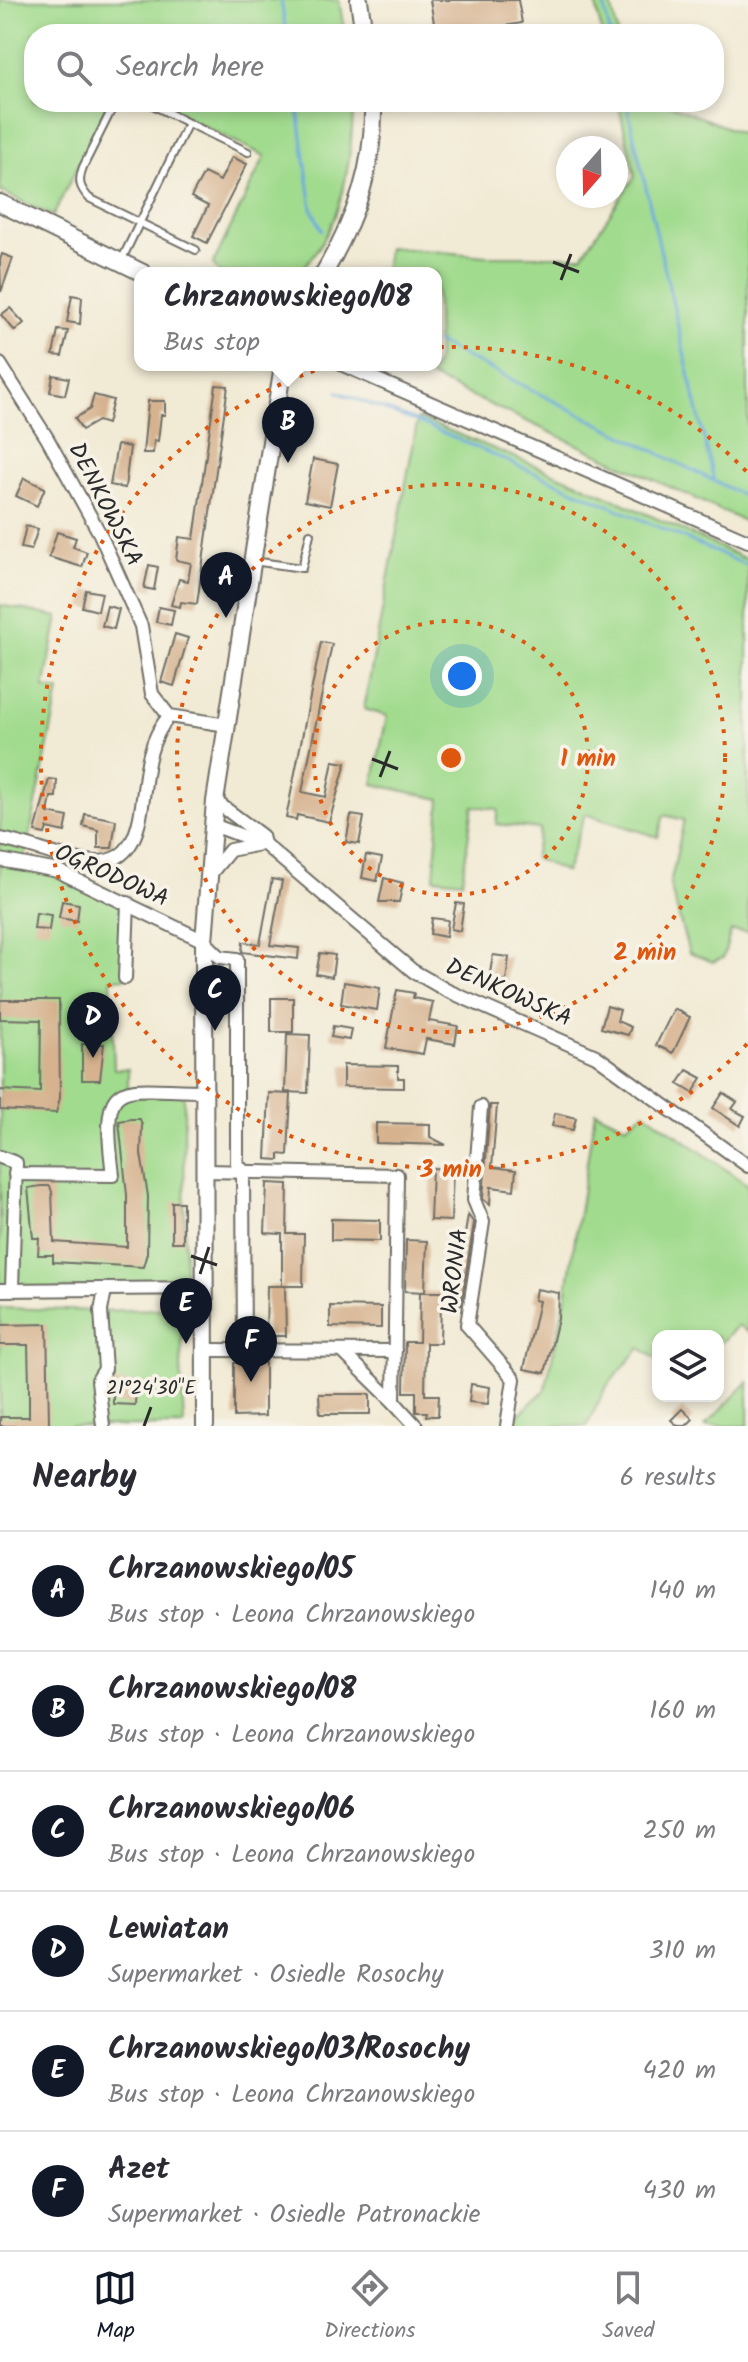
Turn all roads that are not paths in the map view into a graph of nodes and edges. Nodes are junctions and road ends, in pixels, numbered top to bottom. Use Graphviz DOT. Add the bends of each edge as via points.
graph roads {
  1 [pos="359,0"];
  2 [pos="363,24"];
  3 [pos="110,112"];
  4 [pos="167,112"];
  5 [pos="373,112"];
  6 [pos="188,123"];
  7 [pos="248,152"];
  8 [pos="0,203"];
  9 [pos="141,222"];
  10 [pos="196,250"];
  11 [pos="121,262"];
  12 [pos="327,267"];
  13 [pos="134,268"];
  14 [pos="0,364"];
  15 [pos="282,371"];
  16 [pos="357,371"];
  17 [pos="310,534"];
  18 [pos="748,541"];
  19 [pos="253,561"];
  20 [pos="169,716"];
  21 [pos="227,725"];
  22 [pos="215,801"];
  23 [pos="213,825"];
  24 [pos="0,839"];
  25 [pos="264,844"];
  26 [pos="0,860"];
  27 [pos="208,880"];
  28 [pos="128,903"];
  29 [pos="204,941"];
  30 [pos="125,978"];
  31 [pos="207,1091"];
  32 [pos="481,1107"];
  33 [pos="0,1157"];
  34 [pos="748,1166"];
  35 [pos="206,1171"];
  36 [pos="243,1171"];
  37 [pos="15,1174"];
  38 [pos="206,1288"];
  39 [pos="6,1289"];
  40 [pos="105,1290"];
  41 [pos="206,1350"];
  42 [pos="244,1351"];
  43 [pos="342,1351"];
  44 [pos="395,1351"];
  45 [pos="394,1402"];
  46 [pos="103,1426"];
  47 [pos="205,1426"];
  48 [pos="416,1426"];
  49 [pos="507,1426"];
  1 -- 2 [label="street"];
  3 -- 9 [label="lane" via="79,184 89,198"];
  4 -- 6 [label="lane"];
  5 -- 12 [label="street" via="372,153 362,197"];
  6 -- 7 [label="lane"];
  6 -- 9 [label="lane"];
  8 -- 11 [label="street"];
  9 -- 10 [label="lane"];
  9 -- 11 [label="lane"];
  11 -- 13 [label="street"];
  14 -- 20 [label="street, DENKOWSKA" via="100,534 141,626 152,694"];
  15 -- 19 [label="street"];
  16 -- 18 [label="street"];
  17 -- 19 [label="lane" via="302,568"];
  19 -- 21 [label="street"];
  20 -- 21 [label="street"];
  20 -- 24 [label="street" via="149,757 139,827 127,850 117,857 85,861"];
  21 -- 22 [label="street"];
  22 -- 23 [label="street"];
  22 -- 25 [label="street, DENKOWSKA" via="262,836"];
  23 -- 25 [label="street, DENKOWSKA"];
  23 -- 27 [label="street"];
  25 -- 27 [label="street" via="230,850 216,862"];
  25 -- 34 [label="street, DENKOWSKA" via="413,971 596,1056"];
  26 -- 28 [label="street, OGRODOWA" via="58,871"];
  27 -- 29 [label="street"];
  28 -- 29 [label="street, OGRODOWA"];
  28 -- 30 [label="street"];
  29 -- 31 [label="street"];
  29 -- 36 [label="street, OGRODOWA" via="220,957 237,959 237,1163"];
  31 -- 35 [label="street"];
  31 -- 37 [label="street" via="128,1089 113,1100 106,1122 113,1175"];
  32 -- 49 [label="street, WRONIA" via="474,1200 483,1222 467,1325 514,1379"];
  33 -- 37 [label="street" via="16,1163"];
  35 -- 36 [label="street"];
  35 -- 38 [label="street"];
  36 -- 42 [label="street"];
  36 -- 44 [label="street" via="397,1175"];
  37 -- 39 [label="street"];
  38 -- 40 [label="street"];
  38 -- 41 [label="street"];
  39 -- 40 [label="street"];
  40 -- 46 [label="street" via="105,1369 98,1380"];
  41 -- 42 [label="street"];
  41 -- 47 [label="street"];
  42 -- 43 [label="street"];
  43 -- 44 [label="street"];
  43 -- 45 [label="street"];
  44 -- 45 [label="street"];
  45 -- 48 [label="street"];
}
